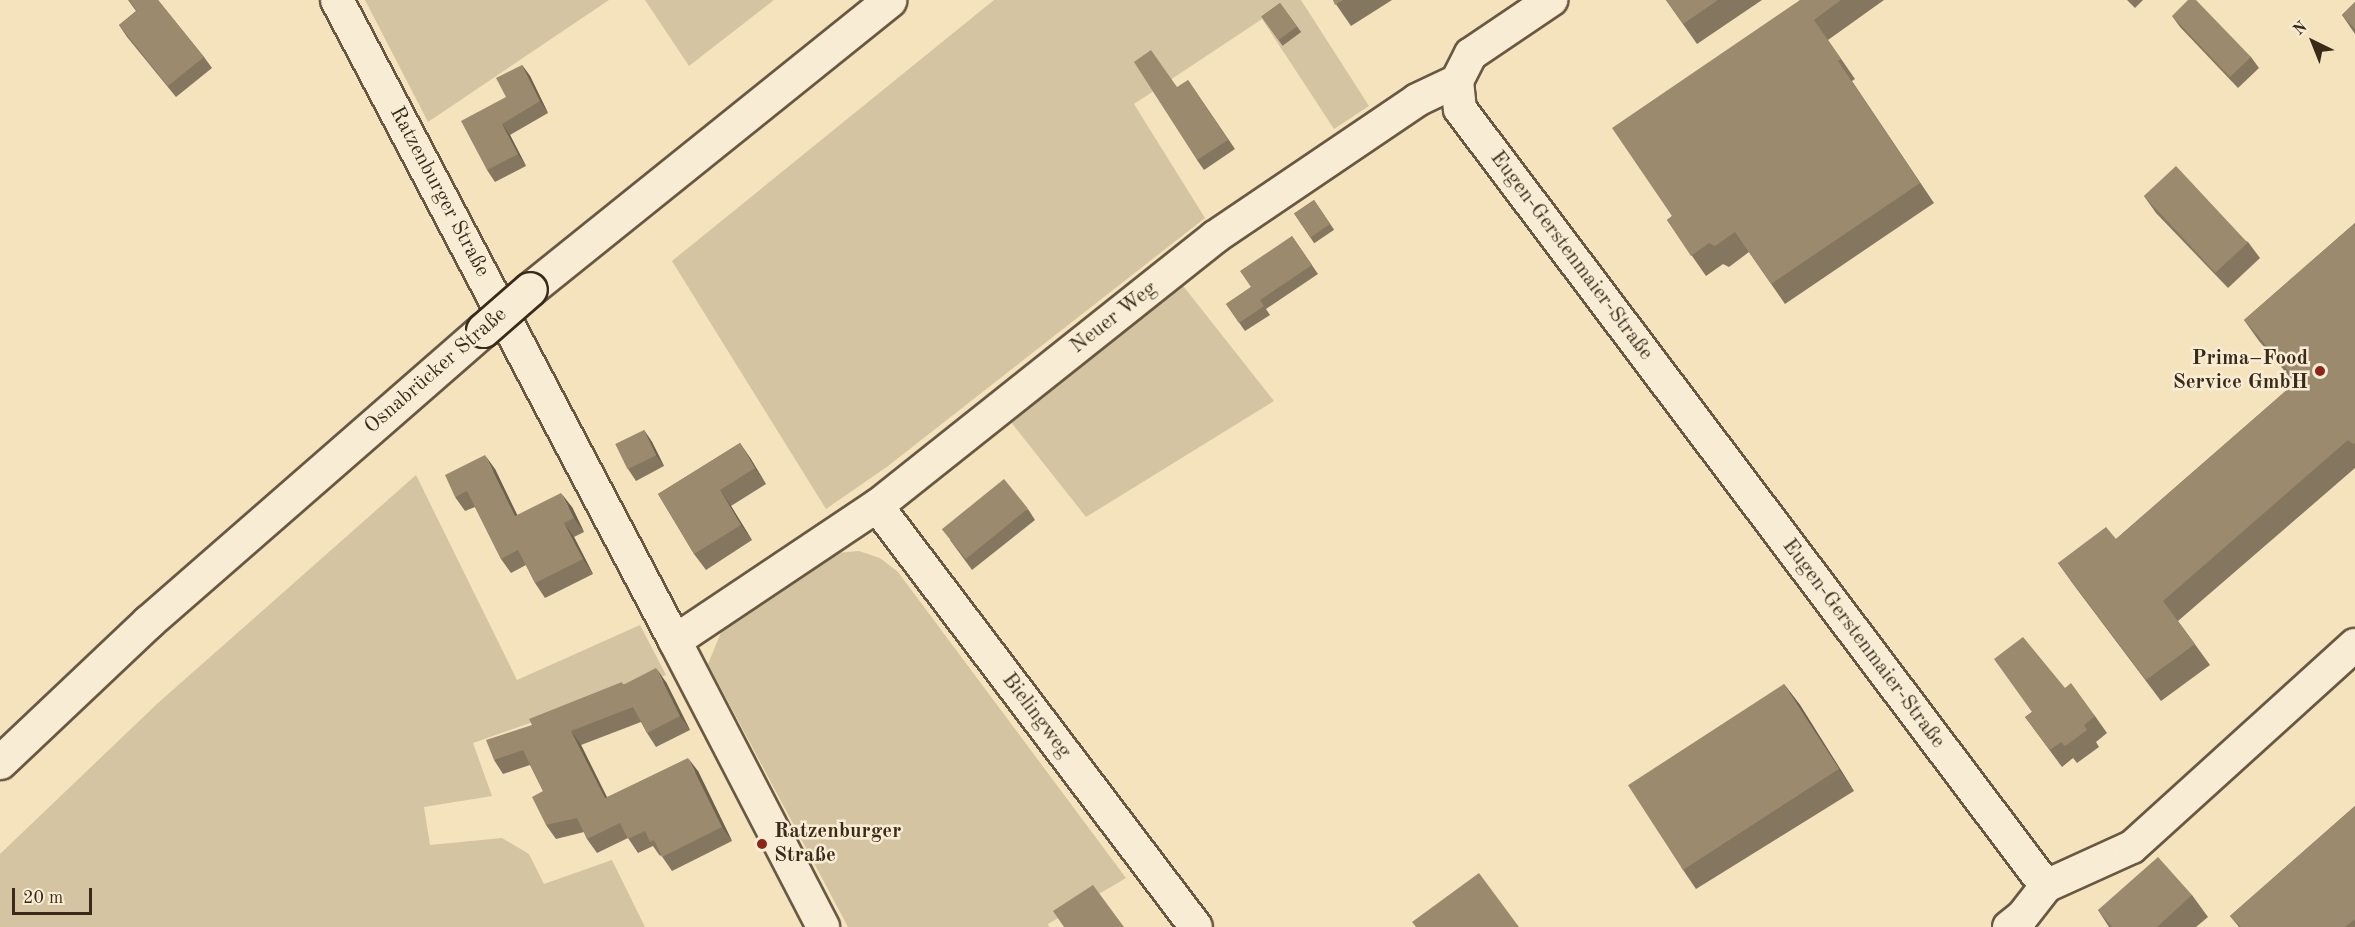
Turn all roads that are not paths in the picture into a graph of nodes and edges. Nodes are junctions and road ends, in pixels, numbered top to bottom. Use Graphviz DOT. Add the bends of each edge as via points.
graph roads {
  1 [pos="337,0"];
  2 [pos="889,0"];
  3 [pos="1551,0"];
  4 [pos="1457,81"];
  5 [pos="877,506"];
  6 [pos="675,641"];
  7 [pos="2355,645"];
  8 [pos="0,762"];
  9 [pos="2046,886"];
  10 [pos="823,927"];
  11 [pos="1196,927"];
  12 [pos="2009,927"];
  1 -- 6 [label="street, Ratzenburger Straße"];
  2 -- 8 [label="main road, Osnabrücker Straße, bridge" via="530,289 157,614"];
  3 -- 4 [label="street" via="1471,54"];
  4 -- 5 [label="street, Neuer Weg" via="1417,100 1215,237"];
  4 -- 9 [label="street, Eugen-Gerstenmaier-Straße" via="1460,109"];
  5 -- 6 [label="street, Neuer Weg"];
  5 -- 11 [label="street, Bielingweg"];
  6 -- 10 [label="street, Ratzenburger Straße"];
  7 -- 9 [label="street" via="2132,847"];
  9 -- 12 [label="street"];
}
